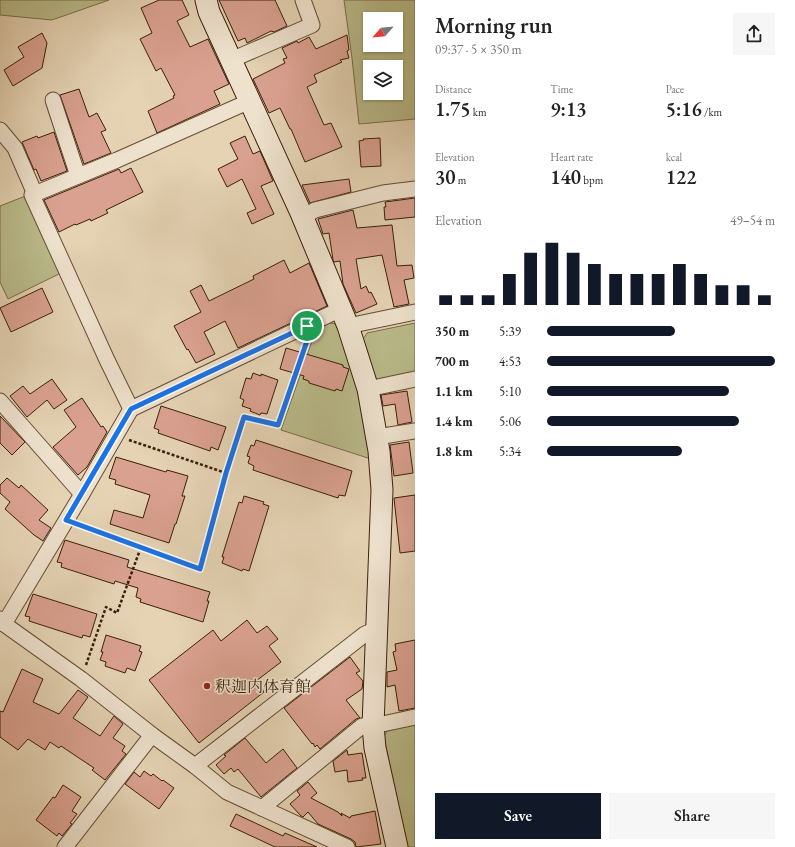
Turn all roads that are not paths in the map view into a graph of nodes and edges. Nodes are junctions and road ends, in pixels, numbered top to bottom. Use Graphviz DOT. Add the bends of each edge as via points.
graph roads {
  1 [pos="206,0"];
  2 [pos="303,0"];
  3 [pos="231,60"];
  4 [pos="53,100"];
  5 [pos="250,101"];
  6 [pos="0,130"];
  7 [pos="78,176"];
  8 [pos="415,188"];
  9 [pos="35,194"];
  10 [pos="303,217"];
  11 [pos="415,312"];
  12 [pos="345,318"];
  13 [pos="415,379"];
  14 [pos="368,389"];
  15 [pos="0,402"];
  16 [pos="131,409"];
  17 [pos="415,431"];
  18 [pos="377,437"];
  19 [pos="82,494"];
  20 [pos="2,622"];
  21 [pos="377,629"];
  22 [pos="415,717"];
  23 [pos="373,726"];
  24 [pos="152,735"];
  25 [pos="195,766"];
  26 [pos="262,808"];
  27 [pos="64,847"];
  28 [pos="347,847"];
  29 [pos="397,847"];
  1 -- 3 [label="street"];
  2 -- 3 [label="street" via="312,25"];
  3 -- 5 [label="street"];
  4 -- 7 [label="street"];
  5 -- 7 [label="street"];
  5 -- 10 [label="street"];
  6 -- 9 [label="street" via="15,148"];
  7 -- 9 [label="street"];
  8 -- 10 [label="street" via="316,210"];
  9 -- 16 [label="street" via="32,196"];
  10 -- 12 [label="street"];
  11 -- 12 [label="street"];
  12 -- 14 [label="street"];
  12 -- 16 [label="street" via="307,326"];
  13 -- 14 [label="street"];
  14 -- 18 [label="street"];
  15 -- 19 [label="street"];
  16 -- 19 [label="street"];
  17 -- 18 [label="street"];
  18 -- 21 [label="street" via="382,490"];
  19 -- 20 [label="street"];
  20 -- 24 [label="street" via="81,679"];
  21 -- 23 [label="street"];
  21 -- 25 [label="street" via="365,634"];
  22 -- 23 [label="street"];
  23 -- 26 [label="street" via="362,726"];
  23 -- 29 [label="street" via="375,748"];
  24 -- 25 [label="street"];
  24 -- 27 [label="street"];
  25 -- 26 [label="street" via="227,792"];
  26 -- 28 [label="street"];
}
